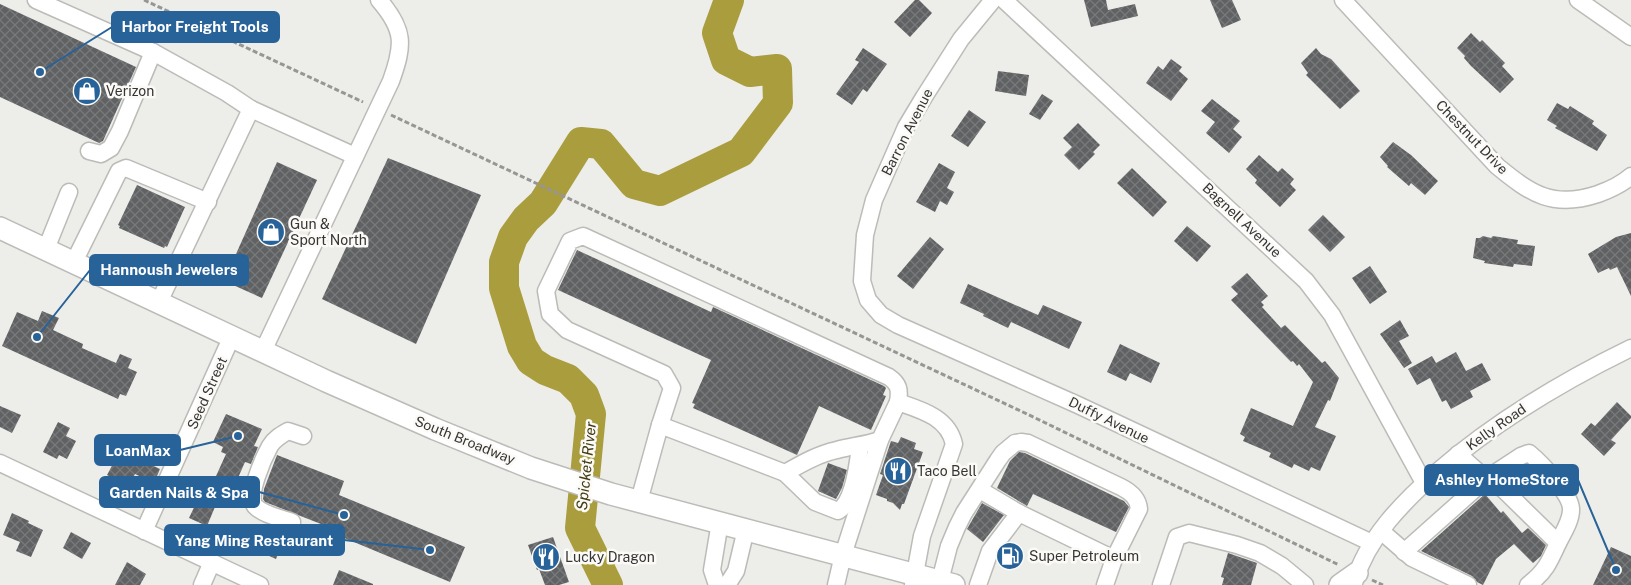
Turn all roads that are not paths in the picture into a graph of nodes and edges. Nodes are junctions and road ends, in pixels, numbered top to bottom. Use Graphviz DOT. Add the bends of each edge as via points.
graph roads {
  1 [pos="36,0"];
  2 [pos="379,0"];
  3 [pos="993,0"];
  4 [pos="1004,0"];
  5 [pos="1343,0"];
  6 [pos="1578,0"];
  7 [pos="1631,37"];
  8 [pos="153,52"];
  9 [pos="251,109"];
  10 [pos="89,151"];
  11 [pos="355,156"];
  12 [pos="1631,176"];
  13 [pos="69,192"];
  14 [pos="208,202"];
  15 [pos="1,231"];
  16 [pos="46,249"];
  17 [pos="74,262"];
  18 [pos="862,281"];
  19 [pos="159,302"];
  20 [pos="232,336"];
  21 [pos="1631,348"];
  22 [pos="263,351"];
  23 [pos="898,402"];
  24 [pos="660,425"];
  25 [pos="304,436"];
  26 [pos="880,440"];
  27 [pos="860,446"];
  28 [pos="1458,454"];
  29 [pos="0,463"];
  30 [pos="785,473"];
  31 [pos="1486,479"];
  32 [pos="1424,484"];
  33 [pos="980,490"];
  34 [pos="639,501"];
  35 [pos="1019,513"];
  36 [pos="292,522"];
  37 [pos="720,522"];
  38 [pos="746,529"];
  39 [pos="144,531"];
  40 [pos="1377,537"];
  41 [pos="1558,543"];
  42 [pos="1404,552"];
  43 [pos="843,555"];
  44 [pos="1114,560"];
  45 [pos="212,562"];
  46 [pos="914,580"];
  47 [pos="1350,581"];
  48 [pos="947,583"];
  49 [pos="202,585"];
  50 [pos="260,585"];
  51 [pos="718,585"];
  52 [pos="727,585"];
  53 [pos="836,585"];
  54 [pos="978,585"];
  55 [pos="1105,585"];
  56 [pos="1161,585"];
  57 [pos="1305,585"];
  58 [pos="1468,585"];
  59 [pos="1528,585"];
  1 -- 8 [label="street"];
  2 -- 11 [label="street" via="397,24 401,42 399,58"];
  3 -- 18 [label="street, Barron Avenue" via="961,39 906,127 874,200 865,235"];
  4 -- 32 [label="street, Bagnell Avenue" via="1321,298"];
  5 -- 12 [label="street, Chestnut Drive" via="1497,166 1529,190 1560,201 1583,199 1607,191"];
  6 -- 7 [label="street"];
  8 -- 9 [label="street"];
  8 -- 10 [label="street" via="111,148 101,154"];
  9 -- 11 [label="street"];
  9 -- 14 [label="street"];
  11 -- 22 [label="street"];
  13 -- 16 [label="street"];
  14 -- 17 [label="street" via="126,168 119,171"];
  14 -- 19 [label="street"];
  15 -- 16 [label="main road, South Broadway"];
  16 -- 17 [label="main road, South Broadway"];
  17 -- 19 [label="main road, South Broadway"];
  18 -- 40 [label="street, Duffy Avenue" via="868,300 881,315 898,325"];
  19 -- 20 [label="main road, South Broadway"];
  20 -- 22 [label="main road, South Broadway"];
  20 -- 39 [label="street, Seed Street"];
  21 -- 28 [label="street, Kelly Road" via="1517,410"];
  22 -- 34 [label="main road, South Broadway" via="531,468"];
  23 -- 24 [label="street" via="899,387 889,377 583,236 570,241 546,292 550,314 566,330 664,374 672,388"];
  23 -- 26 [label="street"];
  23 -- 46 [label="street" via="937,419 952,435 954,444 922,536"];
  24 -- 30 [label="street"];
  24 -- 34 [label="street"];
  25 -- 36 [label="street" via="288,430 276,439 252,491 256,507"];
  26 -- 27 [label="street"];
  26 -- 43 [label="street"];
  27 -- 30 [label="street" via="808,460"];
  27 -- 30 [label="street" via="857,474 846,504 838,511 815,502"];
  28 -- 31 [label="street"];
  28 -- 32 [label="street, Kelly Road"];
  29 -- 39 [label="street"];
  31 -- 41 [label="street" via="1503,489"];
  31 -- 41 [label="street" via="1521,456 1529,454 1533,457 1566,493 1571,504 1572,512"];
  31 -- 42 [label="street"];
  32 -- 40 [label="street, Kelly Road"];
  33 -- 35 [label="street"];
  33 -- 44 [label="street" via="1003,453 1021,442 1129,492 1139,509"];
  33 -- 48 [label="street" via="964,513 949,546"];
  34 -- 37 [label="main road, South Broadway"];
  35 -- 44 [label="street"];
  35 -- 54 [label="street" via="990,551"];
  37 -- 38 [label="main road, South Broadway"];
  37 -- 51 [label="street" via="712,570"];
  38 -- 43 [label="main road, South Broadway"];
  38 -- 52 [label="street" via="736,571"];
  39 -- 45 [label="street"];
  40 -- 42 [label="street, Duffy Avenue"];
  40 -- 47 [label="street, Kelly Road"];
  41 -- 59 [label="street" via="1541,575"];
  42 -- 58 [label="street, Duffy Avenue"];
  43 -- 46 [label="main road, South Broadway"];
  43 -- 53 [label="street"];
  44 -- 55 [label="street"];
  45 -- 49 [label="street"];
  45 -- 50 [label="street"];
  46 -- 48 [label="main road, South Broadway"];
  56 -- 57 [label="street" via="1177,537 1189,533 1260,553"];
}
